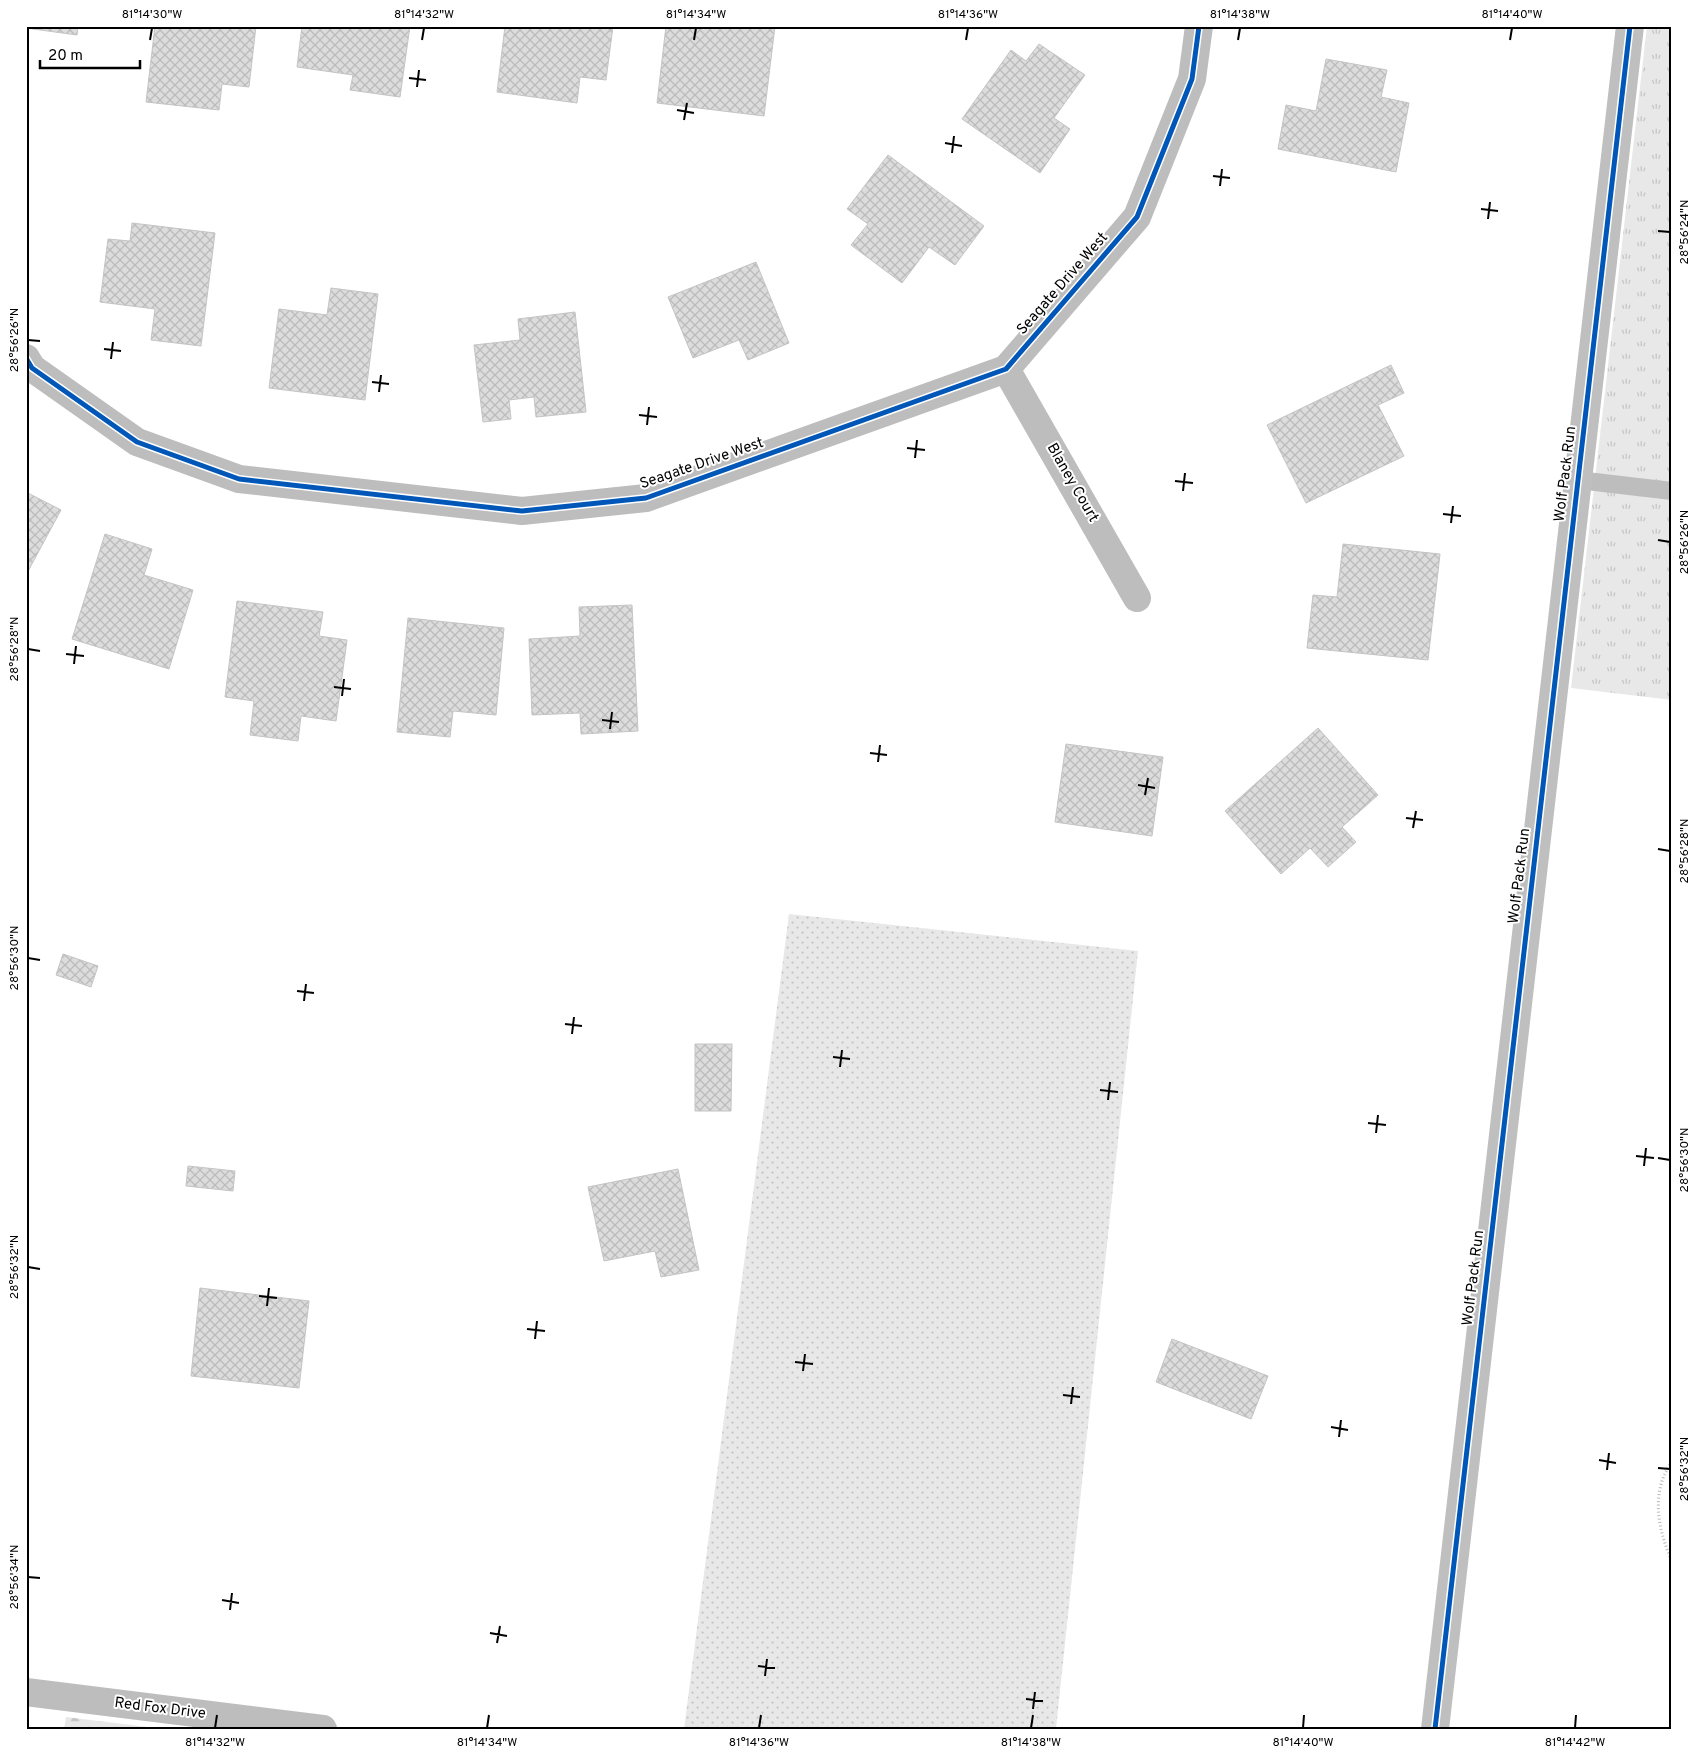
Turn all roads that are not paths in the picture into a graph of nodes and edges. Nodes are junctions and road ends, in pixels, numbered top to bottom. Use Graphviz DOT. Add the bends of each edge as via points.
graph roads {
  1 [pos="1199,26"];
  2 [pos="1630,26"];
  3 [pos="26,358"];
  4 [pos="1006,369"];
  5 [pos="1578,480"];
  6 [pos="1672,491"];
  7 [pos="1138,598"];
  8 [pos="26,1692"];
  9 [pos="323,1729"];
  10 [pos="1435,1729"];
  1 -- 4 [label="street, Seagate Drive West" via="1192,79 1137,217"];
  2 -- 5 [label="street, Wolf Pack Run"];
  3 -- 4 [label="street, Seagate Drive West" via="32,368 138,442 239,478 522,510 646,498"];
  4 -- 7 [label="street, Blaney Court"];
  5 -- 6 [label="lane"];
  5 -- 10 [label="street, Wolf Pack Run"];
  8 -- 9 [label="street, Red Fox Drive"];
}
